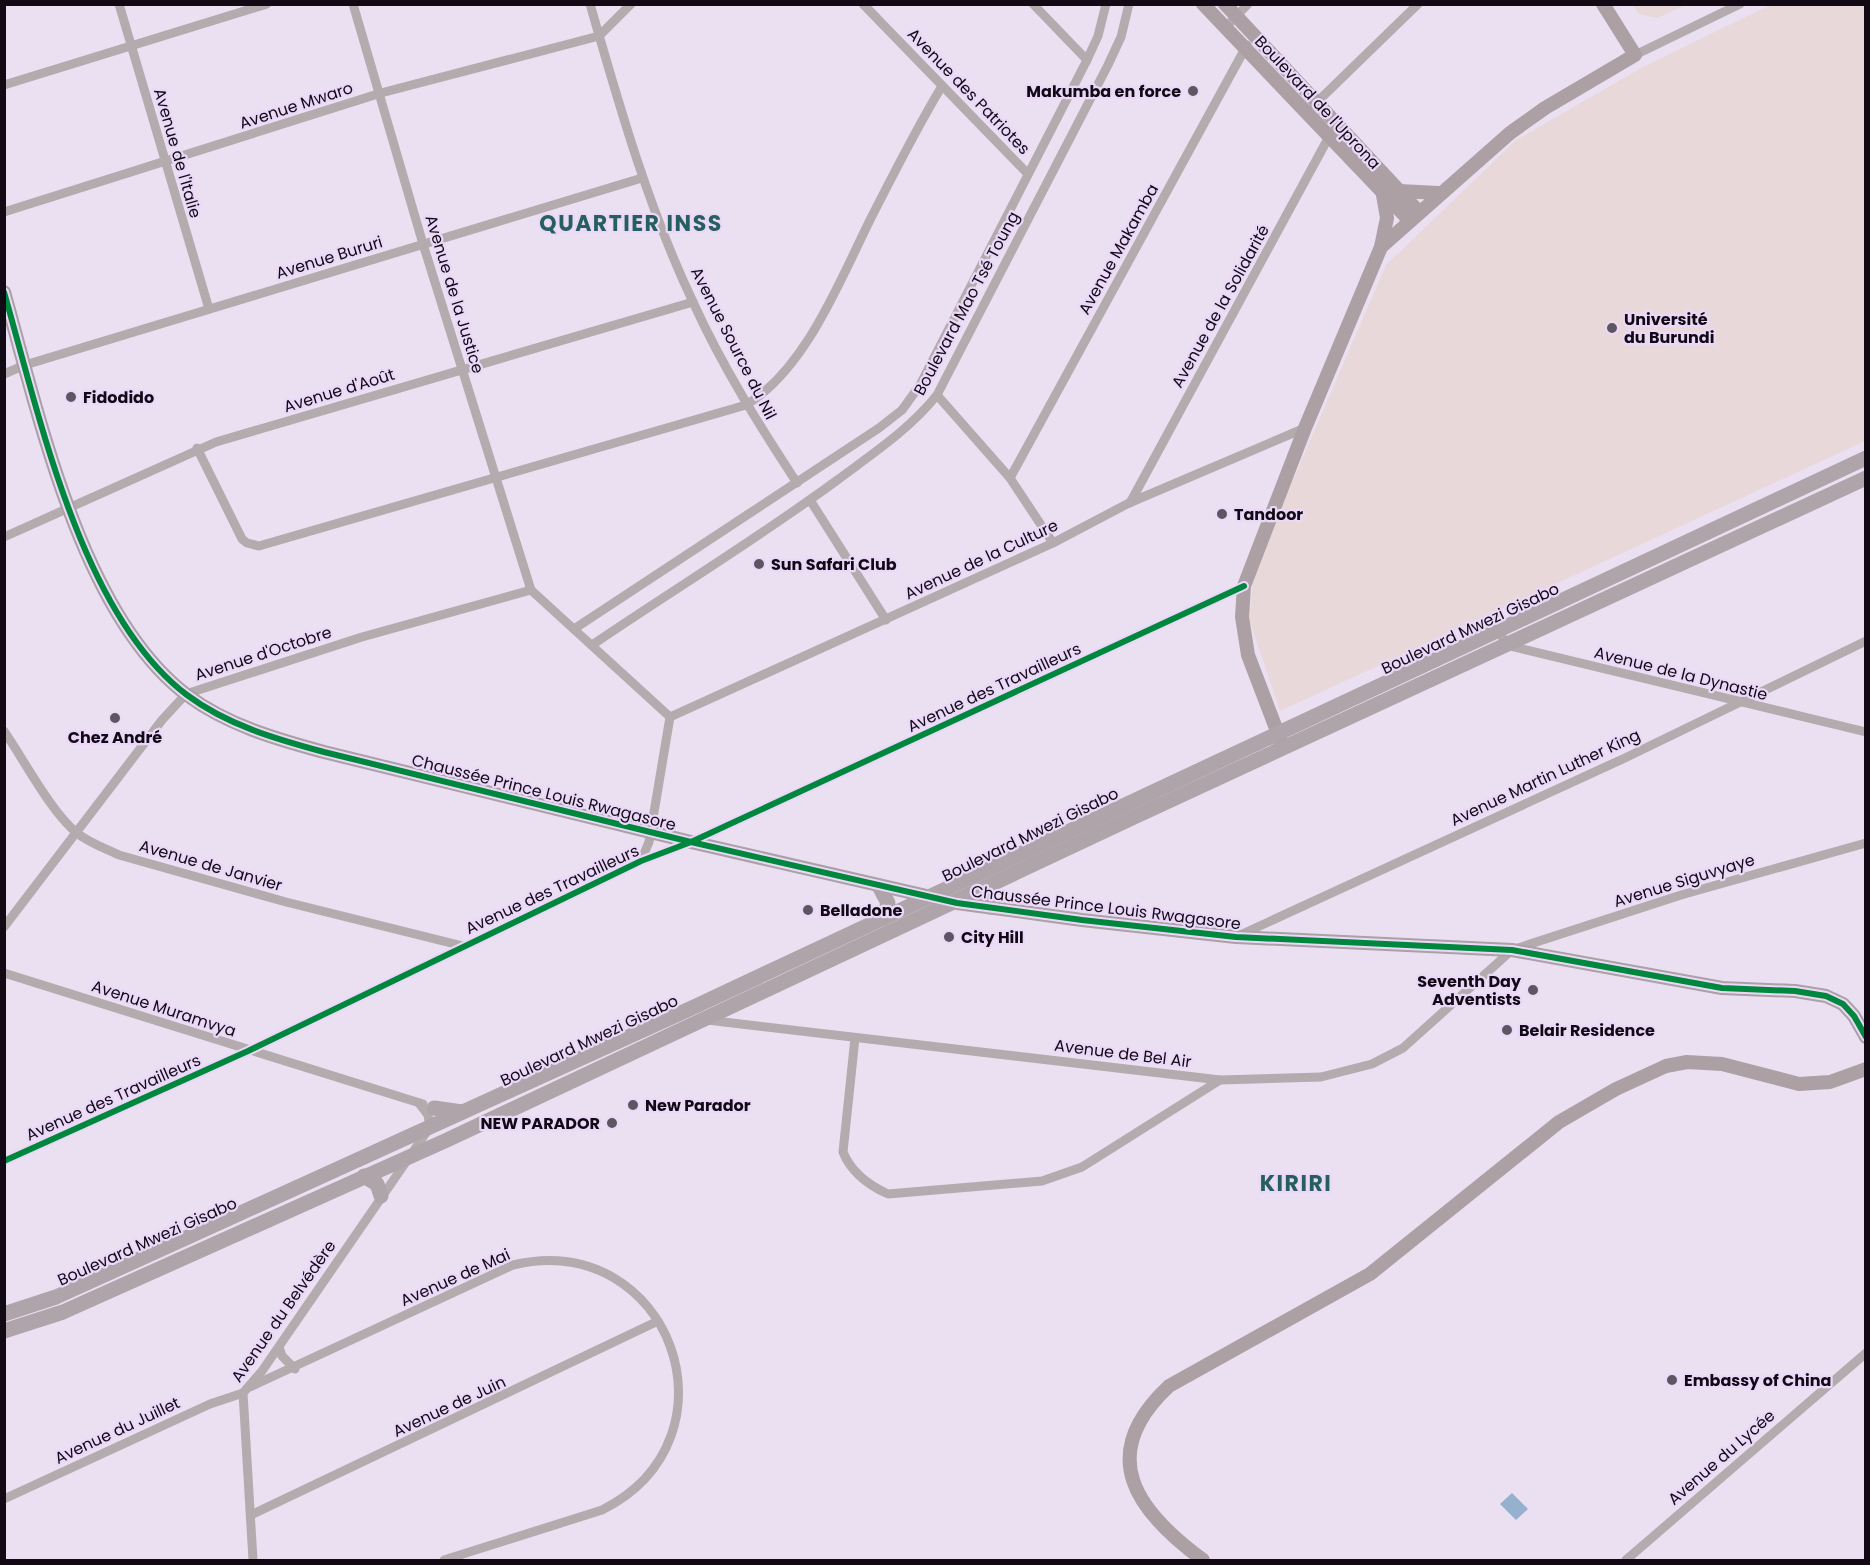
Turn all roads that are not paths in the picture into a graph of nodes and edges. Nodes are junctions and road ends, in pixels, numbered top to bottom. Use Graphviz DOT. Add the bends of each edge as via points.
graph roads {
  1 [pos="119,4"];
  2 [pos="267,4"];
  3 [pos="353,4"];
  4 [pos="590,4"];
  5 [pos="630,4"];
  6 [pos="863,4"];
  7 [pos="1034,4"];
  8 [pos="1106,4"];
  9 [pos="1129,4"];
  10 [pos="1203,4"];
  11 [pos="1225,4"];
  12 [pos="1248,4"];
  13 [pos="1418,4"];
  14 [pos="1603,4"];
  15 [pos="1740,4"];
  16 [pos="1236,17"];
  17 [pos="1225,28"];
  18 [pos="1253,35"];
  19 [pos="599,36"];
  20 [pos="131,44"];
  21 [pos="1245,48"];
  22 [pos="1635,55"];
  23 [pos="1087,60"];
  24 [pos="4,86"];
  25 [pos="942,86"];
  26 [pos="381,93"];
  27 [pos="1317,102"];
  28 [pos="1306,113"];
  29 [pos="1337,124"];
  30 [pos="1329,137"];
  31 [pos="164,162"];
  32 [pos="1028,174"];
  33 [pos="642,178"];
  34 [pos="1399,191"];
  35 [pos="1439,193"];
  36 [pos="1383,195"];
  37 [pos="4,212"];
  38 [pos="1414,217"];
  39 [pos="423,244"];
  40 [pos="1381,247"];
  41 [pos="4,292"];
  42 [pos="693,302"];
  43 [pos="209,309"];
  44 [pos="25,365"];
  45 [pos="462,369"];
  46 [pos="4,374"];
  47 [pos="937,395"];
  48 [pos="746,405"];
  49 [pos="1305,428"];
  50 [pos="197,448"];
  51 [pos="1866,458"];
  52 [pos="494,477"];
  53 [pos="1010,478"];
  54 [pos="1866,478"];
  55 [pos="797,483"];
  56 [pos="810,500"];
  57 [pos="1130,503"];
  58 [pos="68,507"];
  59 [pos="1711,531"];
  60 [pos="4,537"];
  61 [pos="1053,543"];
  62 [pos="1717,547"];
  63 [pos="1244,586"];
  64 [pos="531,590"];
  65 [pos="886,620"];
  66 [pos="574,629"];
  67 [pos="1499,630"];
  68 [pos="1866,641"];
  69 [pos="592,645"];
  70 [pos="1506,645"];
  71 [pos="186,694"];
  72 [pos="1736,702"];
  73 [pos="670,717"];
  74 [pos="4,731"];
  75 [pos="1277,732"];
  76 [pos="1866,732"];
  77 [pos="1284,748"];
  78 [pos="1125,803"];
  79 [pos="1132,818"];
  80 [pos="650,832"];
  81 [pos="77,833"];
  82 [pos="691,842"];
  83 [pos="1866,843"];
  84 [pos="641,861"];
  85 [pos="879,886"];
  86 [pos="989,887"];
  87 [pos="929,897"];
  88 [pos="957,903"];
  89 [pos="990,907"];
  90 [pos="884,918"];
  91 [pos="4,927"];
  92 [pos="1236,937"];
  93 [pos="463,946"];
  94 [pos="1512,950"];
  95 [pos="4,973"];
  96 [pos="696,1006"];
  97 [pos="706,1020"];
  98 [pos="1866,1037"];
  99 [pos="855,1038"];
  100 [pos="248,1051"];
  101 [pos="1866,1069"];
  102 [pos="1220,1080"];
  103 [pos="419,1102"];
  104 [pos="435,1119"];
  105 [pos="442,1142"];
  106 [pos="410,1157"];
  107 [pos="4,1161"];
  108 [pos="364,1176"];
  109 [pos="381,1196"];
  110 [pos="181,1240"];
  111 [pos="188,1256"];
  112 [pos="4,1314"];
  113 [pos="658,1321"];
  114 [pos="4,1330"];
  115 [pos="279,1347"];
  116 [pos="1866,1353"];
  117 [pos="295,1369"];
  118 [pos="247,1390"];
  119 [pos="4,1499"];
  120 [pos="251,1515"];
  121 [pos="253,1560"];
  122 [pos="444,1560"];
  123 [pos="1203,1560"];
  124 [pos="1626,1560"];
  1 -- 20 [label="street, Avenue de l'Italie"];
  2 -- 20 [label="street"];
  3 -- 26 [label="street, Avenue de la Justice"];
  4 -- 19 [label="street, Avenue Source du Nil"];
  5 -- 19 [label="street"];
  6 -- 25 [label="street, Avenue des Patriotes"];
  7 -- 23 [label="street"];
  8 -- 23 [label="street, Boulevard Mao Tsé Toung"];
  9 -- 47 [label="street, Boulevard Mao Tsé Toung" via="1121,37 1108,65"];
  10 -- 17 [label="street, Boulevard de l'Uprona"];
  11 -- 16 [label="street, Boulevard de l'Uprona"];
  12 -- 16 [label="street"];
  13 -- 27 [label="street"];
  14 -- 22 [label="street"];
  15 -- 22 [label="street"];
  16 -- 17 [label="street"];
  16 -- 18 [label="street, Boulevard de l'Uprona"];
  17 -- 21 [label="street, Boulevard de l'Uprona"];
  18 -- 21 [label="street, Avenue Makamba"];
  18 -- 27 [label="street, Boulevard de l'Uprona"];
  19 -- 26 [label="street, Avenue Mwaro"];
  19 -- 33 [label="street, Avenue Source du Nil"];
  20 -- 24 [label="street"];
  20 -- 31 [label="street, Avenue de l'Italie"];
  21 -- 28 [label="street, Boulevard de l'Uprona"];
  21 -- 53 [label="street, Avenue Makamba"];
  22 -- 35 [label="street" via="1533,116"];
  23 -- 32 [label="street, Boulevard Mao Tsé Toung"];
  25 -- 32 [label="street, Avenue des Patriotes"];
  25 -- 48 [label="street" via="812,331 777,381"];
  26 -- 31 [label="street, Avenue Mwaro"];
  26 -- 39 [label="street, Avenue de la Justice"];
  27 -- 28 [label="street"];
  27 -- 29 [label="street, Boulevard de l'Uprona"];
  28 -- 30 [label="street, Boulevard de l'Uprona"];
  29 -- 30 [label="street, Avenue de la Solidarité"];
  29 -- 34 [label="street, Boulevard de l'Uprona"];
  30 -- 36 [label="street, Boulevard de l'Uprona"];
  30 -- 57 [label="street, Avenue de la Solidarité"];
  31 -- 37 [label="street, Avenue Mwaro"];
  31 -- 43 [label="street, Avenue de l'Italie"];
  32 -- 55 [label="street, Boulevard Mao Tsé Toung" via="902,410"];
  33 -- 39 [label="street, Avenue Bururi"];
  33 -- 42 [label="street, Avenue Source du Nil"];
  34 -- 35 [label="street"];
  34 -- 38 [label="street, Boulevard de l'Uprona"];
  35 -- 38 [label="street"];
  36 -- 38 [label="street, Boulevard de l'Uprona"];
  36 -- 40 [label="street" via="1388,218"];
  38 -- 40 [label="street"];
  39 -- 43 [label="street, Avenue Bururi"];
  39 -- 45 [label="street, Avenue de la Justice"];
  40 -- 49 [label="street"];
  41 -- 44 [label="street, Chaussée Prince Louis Rwagasore"];
  42 -- 45 [label="street, Avenue d'Août"];
  42 -- 48 [label="street, Avenue Source du Nil"];
  43 -- 44 [label="street, Avenue Bururi"];
  44 -- 46 [label="street, Avenue Bururi"];
  44 -- 58 [label="street, Chaussée Prince Louis Rwagasore"];
  45 -- 50 [label="street, Avenue d'Août"];
  45 -- 52 [label="street, Avenue de la Justice"];
  47 -- 53 [label="street"];
  47 -- 56 [label="street, Boulevard Mao Tsé Toung" via="892,440"];
  48 -- 52 [label="street"];
  48 -- 55 [label="street, Avenue Source du Nil"];
  49 -- 57 [label="street, Avenue de la Culture"];
  49 -- 63 [label="street"];
  50 -- 52 [label="street" via="242,539 253,545"];
  50 -- 58 [label="street, Avenue d'Août"];
  51 -- 59 [label="main road, Boulevard Mwezi Gisabo"];
  52 -- 64 [label="street, Avenue de la Justice"];
  53 -- 61 [label="street"];
  54 -- 62 [label="main road, Boulevard Mwezi Gisabo"];
  55 -- 66 [label="street, Boulevard Mao Tsé Toung"];
  56 -- 65 [label="street"];
  56 -- 69 [label="street, Boulevard Mao Tsé Toung"];
  57 -- 61 [label="street, Avenue de la Culture"];
  58 -- 60 [label="street, Avenue d'Août"];
  58 -- 71 [label="street, Chaussée Prince Louis Rwagasore" via="120,618 155,664"];
  59 -- 62 [label="main road"];
  59 -- 67 [label="main road, Boulevard Mwezi Gisabo"];
  61 -- 65 [label="street, Avenue de la Culture"];
  62 -- 70 [label="main road, Boulevard Mwezi Gisabo"];
  63 -- 75 [label="street" via="1242,616 1248,656"];
  63 -- 82 [label="street, Avenue des Travailleurs"];
  64 -- 66 [label="street"];
  64 -- 71 [label="street, Avenue d'Octobre"];
  65 -- 73 [label="street, Avenue de la Culture"];
  66 -- 69 [label="street"];
  67 -- 70 [label="street"];
  67 -- 75 [label="main road, Boulevard Mwezi Gisabo"];
  68 -- 72 [label="street, Avenue Martin Luther King"];
  69 -- 73 [label="street"];
  70 -- 72 [label="street, Avenue de la Dynastie"];
  70 -- 77 [label="main road, Boulevard Mwezi Gisabo"];
  71 -- 80 [label="street, Chaussée Prince Louis Rwagasore" via="243,727 276,740"];
  71 -- 81 [label="street, Avenue d'Octobre"];
  72 -- 76 [label="street, Avenue de la Dynastie"];
  72 -- 92 [label="street, Avenue Martin Luther King" via="1627,757"];
  73 -- 80 [label="street"];
  74 -- 81 [label="street, Avenue de Janvier"];
  75 -- 77 [label="street"];
  75 -- 78 [label="main road, Boulevard Mwezi Gisabo"];
  77 -- 79 [label="main road, Boulevard Mwezi Gisabo"];
  78 -- 79 [label="main road"];
  78 -- 87 [label="main road, Boulevard Mwezi Gisabo"];
  79 -- 86 [label="main road, Boulevard Mwezi Gisabo"];
  80 -- 82 [label="street, Chaussée Prince Louis Rwagasore"];
  80 -- 84 [label="street"];
  81 -- 91 [label="street, Avenue d'Octobre"];
  81 -- 93 [label="street, Avenue de Janvier" via="119,855"];
  82 -- 84 [label="street, Avenue des Travailleurs"];
  82 -- 85 [label="street, Chaussée Prince Louis Rwagasore"];
  83 -- 94 [label="street, Avenue Siguvyaye" via="1680,895"];
  84 -- 93 [label="street, Avenue des Travailleurs"];
  85 -- 87 [label="street, Chaussée Prince Louis Rwagasore"];
  85 -- 90 [label="main road" via="888,903"];
  86 -- 88 [label="main road, Boulevard Mwezi Gisabo"];
  86 -- 89 [label="main road"];
  87 -- 88 [label="street, Chaussée Prince Louis Rwagasore"];
  87 -- 90 [label="main road, Boulevard Mwezi Gisabo"];
  88 -- 89 [label="street, Chaussée Prince Louis Rwagasore"];
  88 -- 97 [label="main road, Boulevard Mwezi Gisabo"];
  89 -- 92 [label="street, Chaussée Prince Louis Rwagasore"];
  90 -- 96 [label="main road, Boulevard Mwezi Gisabo"];
  92 -- 94 [label="street, Chaussée Prince Louis Rwagasore"];
  93 -- 100 [label="street, Avenue des Travailleurs"];
  94 -- 98 [label="street, Chaussée Prince Louis Rwagasore" via="1722,988 1826,996 1843,1004"];
  94 -- 102 [label="street, Avenue de Bel Air" via="1388,1058 1321,1077"];
  95 -- 100 [label="street, Avenue Muramvya"];
  96 -- 97 [label="street"];
  96 -- 104 [label="main road, Boulevard Mwezi Gisabo" via="465,1112"];
  97 -- 99 [label="street, Avenue de Bel Air"];
  97 -- 105 [label="main road, Boulevard Mwezi Gisabo"];
  99 -- 102 [label="street, Avenue de Bel Air"];
  99 -- 102 [label="street" via="843,1152 859,1176 888,1194 1019,1184 1062,1175 1082,1167"];
  100 -- 103 [label="street, Avenue Muramvya"];
  100 -- 107 [label="street, Avenue des Travailleurs"];
  101 -- 123 [label="street" via="1830,1082 1799,1084 1722,1064 1686,1062 1666,1066 1559,1122 1370,1274 1169,1386 1138,1423 1131,1473 1138,1495 1150,1513"];
  103 -- 104 [label="street, Avenue Muramvya"];
  103 -- 104 [label="street"];
  104 -- 105 [label="street"];
  104 -- 106 [label="street"];
  104 -- 110 [label="main road, Boulevard Mwezi Gisabo"];
  105 -- 106 [label="main road, Boulevard Mwezi Gisabo"];
  106 -- 108 [label="main road, Boulevard Mwezi Gisabo"];
  106 -- 109 [label="street, Avenue du Belvédère"];
  108 -- 109 [label="main road" via="377,1184"];
  108 -- 111 [label="main road, Boulevard Mwezi Gisabo"];
  109 -- 115 [label="street, Avenue du Belvédère"];
  110 -- 111 [label="main road"];
  110 -- 112 [label="main road, Boulevard Mwezi Gisabo" via="56,1297"];
  111 -- 114 [label="main road, Boulevard Mwezi Gisabo" via="63,1312"];
  113 -- 117 [label="street, Avenue de Mai" via="648,1305 610,1275 573,1262 533,1261 513,1265 462,1287"];
  113 -- 120 [label="street, Avenue de Juin"];
  113 -- 122 [label="street, Avenue de Mai" via="676,1359 678,1408 671,1437 643,1483 602,1510"];
  115 -- 117 [label="street"];
  115 -- 118 [label="street, Avenue du Belvédère"];
  116 -- 124 [label="street, Avenue du Lycée"];
  117 -- 118 [label="street, Avenue de Mai"];
  118 -- 119 [label="street, Avenue du Juillet"];
  118 -- 120 [label="street, Avenue du Belvédère"];
  120 -- 121 [label="street, Avenue du Belvédère"];
}
